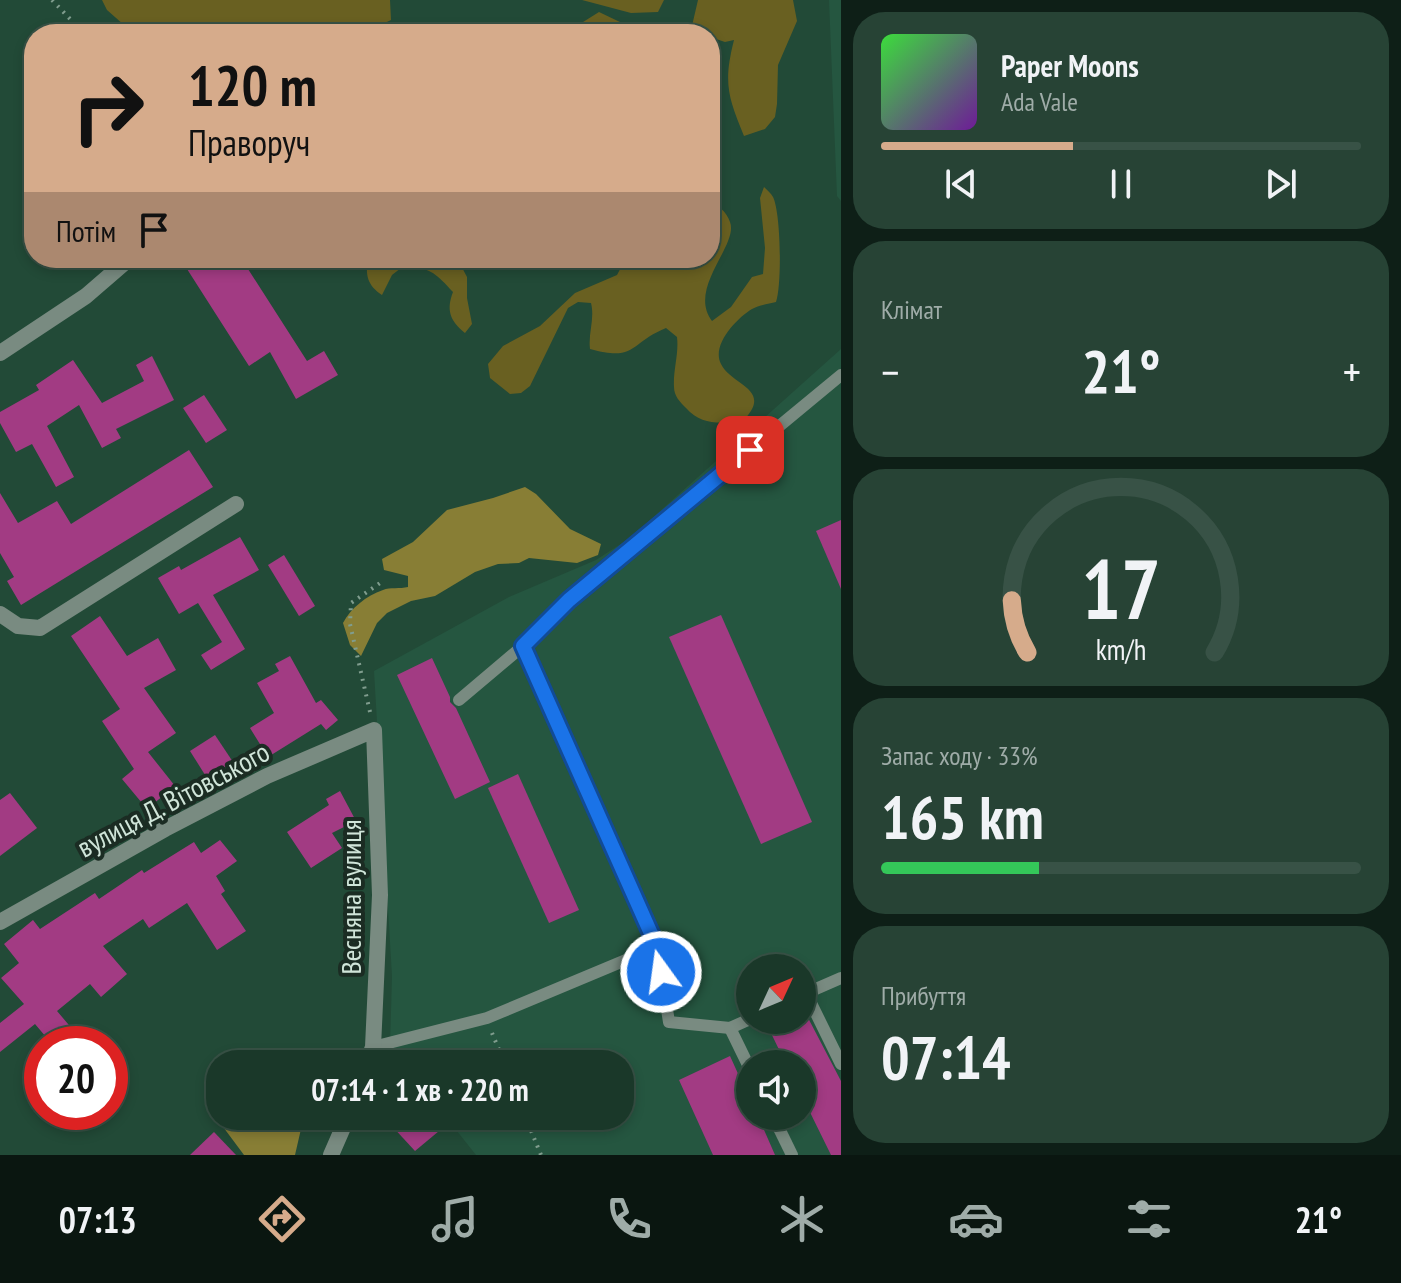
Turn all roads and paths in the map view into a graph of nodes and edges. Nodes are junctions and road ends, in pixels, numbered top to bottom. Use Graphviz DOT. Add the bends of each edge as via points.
graph roads {
  1 [pos="52,0"];
  2 [pos="74,24"];
  3 [pos="118,268"];
  4 [pos="0,353"];
  5 [pos="841,375"];
  6 [pos="236,504"];
  7 [pos="383,581"];
  8 [pos="0,614"];
  9 [pos="523,646"];
  10 [pos="459,700"];
  11 [pos="374,730"];
  12 [pos="0,922"];
  13 [pos="657,947"];
  14 [pos="841,978"];
  15 [pos="816,989"];
  16 [pos="816,1017"];
  17 [pos="487,1018"];
  18 [pos="736,1025"];
  19 [pos="730,1028"];
  20 [pos="373,1047"];
  21 [pos="372,1050"];
  22 [pos="500,1050"];
  23 [pos="741,1050"];
  24 [pos="841,1064"];
  25 [pos="342,1130"];
  26 [pos="531,1130"];
  27 [pos="780,1130"];
  28 [pos="331,1155"];
  29 [pos="541,1155"];
  30 [pos="792,1155"];
  1 -- 2 [label="path"];
  3 -- 4 [label="street"];
  5 -- 9 [label="lane" via="569,600"];
  6 -- 8 [label="street" via="40,628 18,626"];
  7 -- 11 [label="path" via="351,603 350,624"];
  9 -- 10 [label="lane"];
  9 -- 13 [label="lane"];
  11 -- 12 [label="street, вулиця Д. Вітовського" via="216,802"];
  11 -- 20 [label="street, Весняна вулиця" via="380,895"];
  13 -- 17 [label="lane"];
  13 -- 19 [label="lane" via="669,1022"];
  14 -- 15 [label="lane"];
  16 -- 24 [label="lane"];
  17 -- 20 [label="lane"];
  17 -- 22 [label="path"];
  18 -- 19 [label="lane"];
  19 -- 23 [label="lane"];
  20 -- 21 [label="street, Весняна вулиця"];
  25 -- 28 [label="street"];
  26 -- 29 [label="path"];
  27 -- 30 [label="lane"];
}
